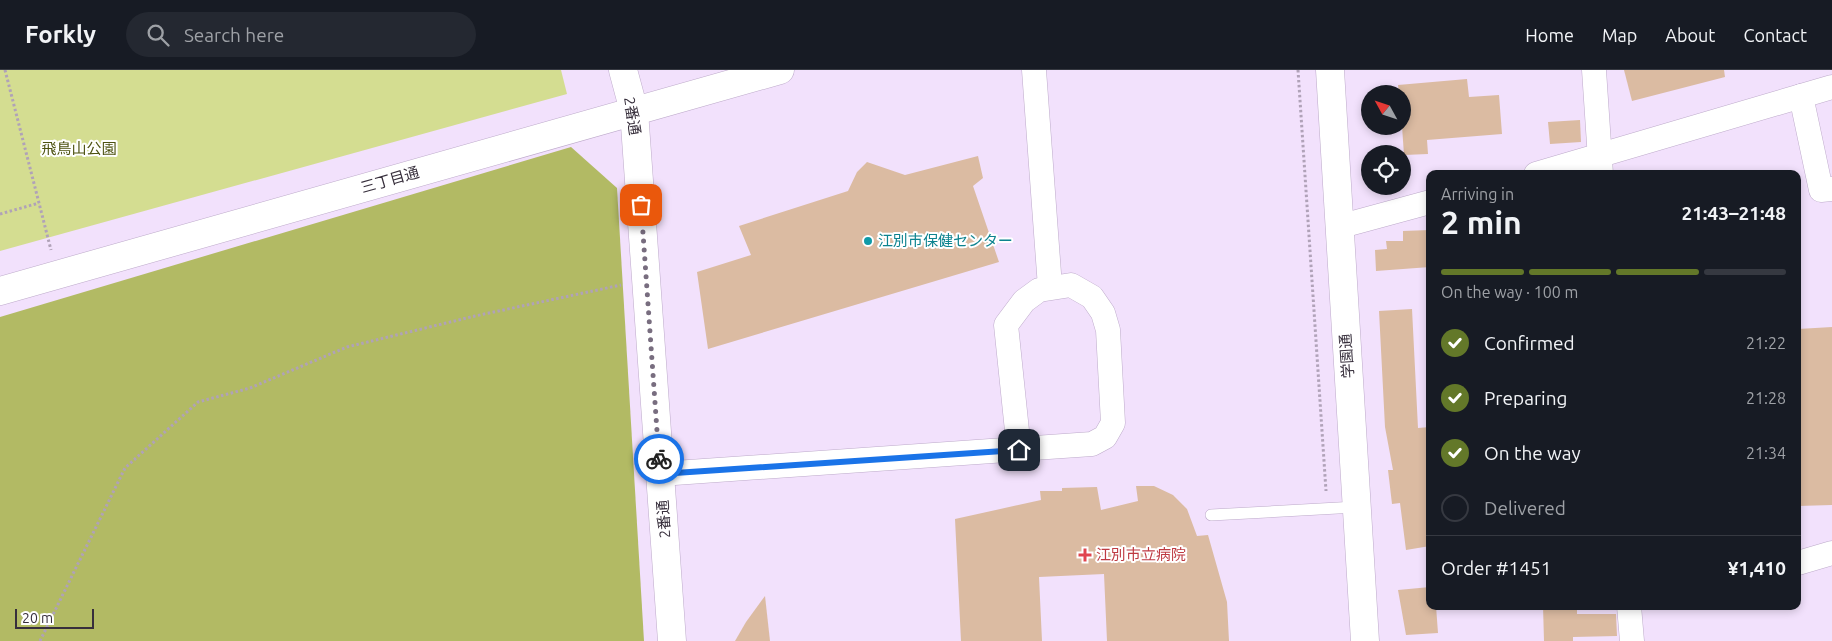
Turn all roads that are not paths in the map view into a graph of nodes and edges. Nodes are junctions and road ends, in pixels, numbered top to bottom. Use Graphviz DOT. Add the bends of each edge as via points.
graph roads {
  1 [pos="623,70"];
  2 [pos="780,70"];
  3 [pos="1034,70"];
  4 [pos="1330,70"];
  5 [pos="1594,70"];
  6 [pos="1832,87"];
  7 [pos="1801,96"];
  8 [pos="634,111"];
  9 [pos="1600,165"];
  10 [pos="1564,170"];
  11 [pos="1832,189"];
  12 [pos="1426,203"];
  13 [pos="1338,227"];
  14 [pos="1050,287"];
  15 [pos="0,291"];
  16 [pos="1019,450"];
  17 [pos="660,474"];
  18 [pos="1357,506"];
  19 [pos="1211,515"];
  20 [pos="1832,553"];
  21 [pos="1801,562"];
  22 [pos="1634,610"];
  23 [pos="672,641"];
  24 [pos="1364,641"];
  25 [pos="1632,641"];
  1 -- 8 [label="street, 2番通"];
  2 -- 8 [label="street, 三丁目通"];
  3 -- 14 [label="street"];
  4 -- 13 [label="street, 学園通"];
  5 -- 9 [label="street"];
  6 -- 7 [label="street"];
  7 -- 9 [label="street"];
  7 -- 11 [label="street" via="1821,190"];
  8 -- 15 [label="street, 三丁目通"];
  8 -- 17 [label="street, 2番通"];
  9 -- 10 [label="street"];
  12 -- 13 [label="street"];
  13 -- 18 [label="street, 学園通"];
  14 -- 16 [label="street" via="1032,294 1006,325"];
  14 -- 16 [label="street" via="1071,285 1092,297 1103,313 1108,330 1113,424 1105,437 1092,444"];
  16 -- 17 [label="street"];
  17 -- 23 [label="street, 2番通"];
  18 -- 19 [label="lane"];
  18 -- 24 [label="street, 学園通"];
  20 -- 21 [label="street"];
  22 -- 25 [label="street"];
}
